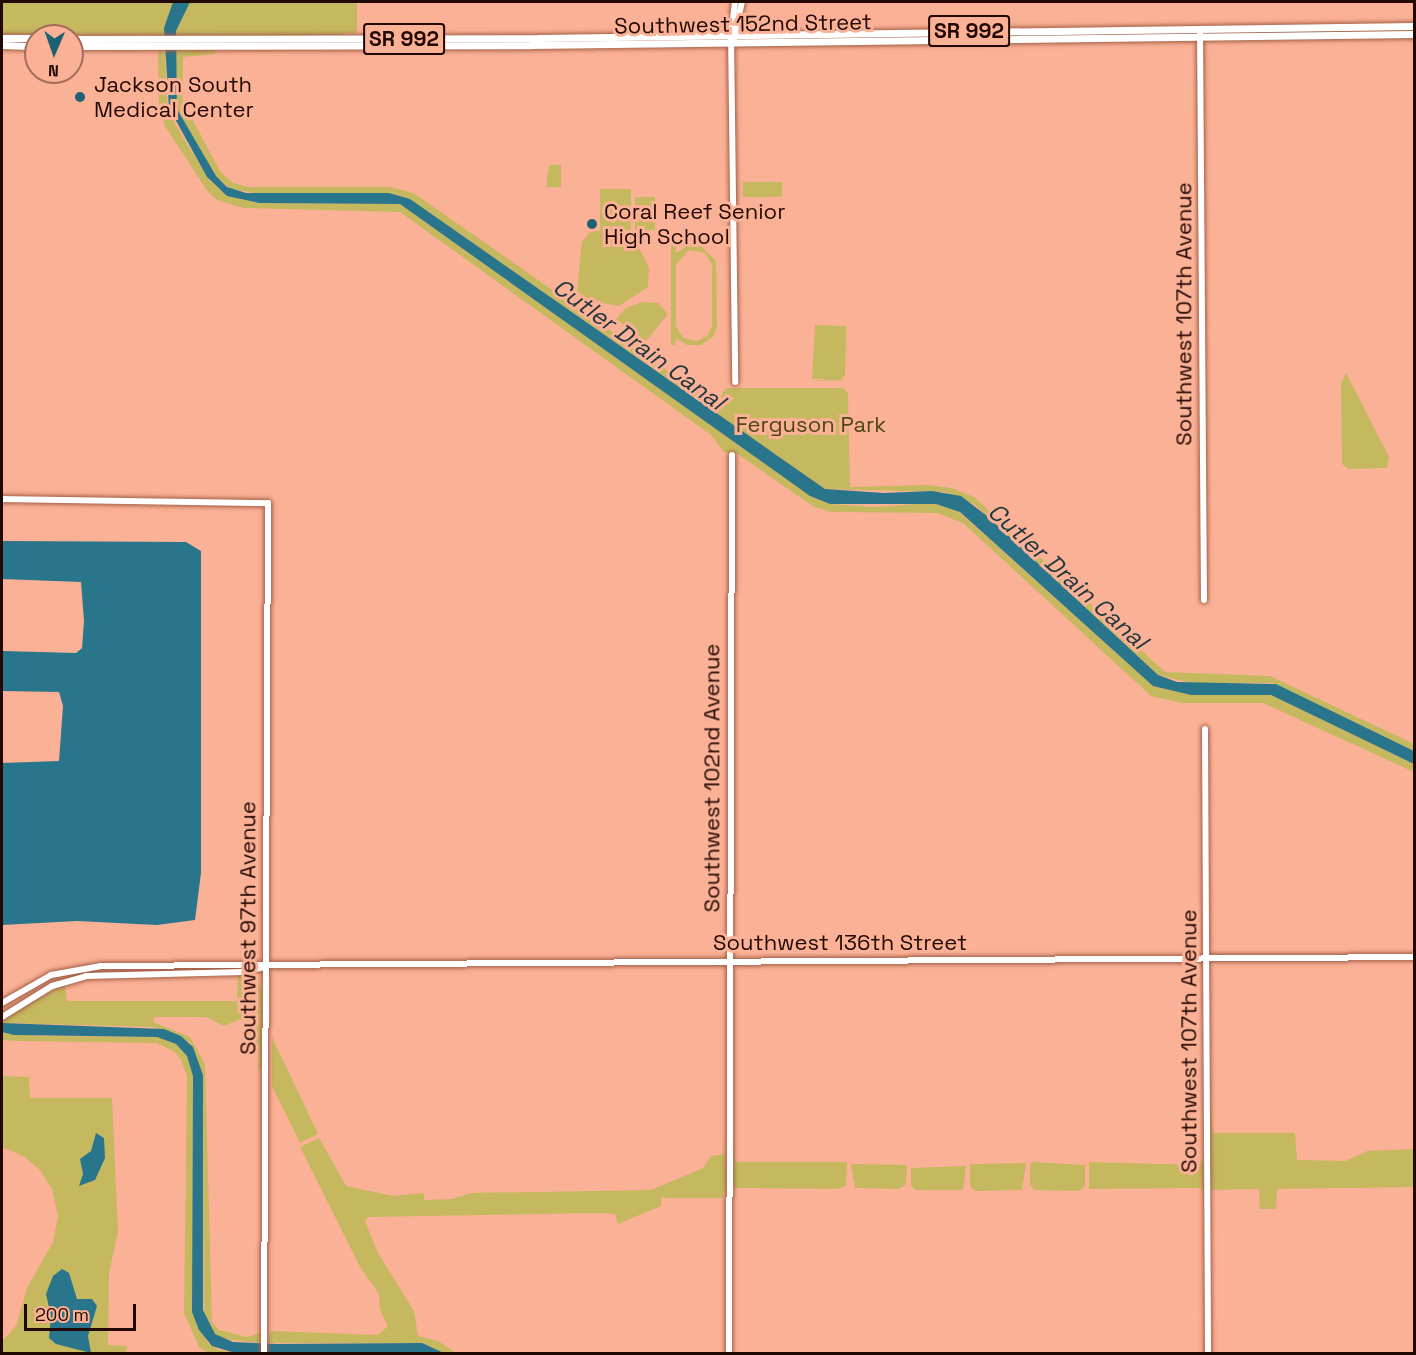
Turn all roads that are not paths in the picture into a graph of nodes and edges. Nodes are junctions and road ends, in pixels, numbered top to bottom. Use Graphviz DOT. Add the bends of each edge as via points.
graph roads {
  1 [pos="735,2"];
  2 [pos="742,2"];
  3 [pos="1414,26"];
  4 [pos="1075,30"];
  5 [pos="1200,32"];
  6 [pos="1414,34"];
  7 [pos="734,36"];
  8 [pos="850,36"];
  9 [pos="1080,37"];
  10 [pos="2,38"];
  11 [pos="24,38"];
  12 [pos="84,40"];
  13 [pos="164,43"];
  14 [pos="2,45"];
  15 [pos="24,46"];
  16 [pos="84,46"];
  17 [pos="735,382"];
  18 [pos="732,454"];
  19 [pos="2,500"];
  20 [pos="1204,600"];
  21 [pos="1205,729"];
  22 [pos="1414,957"];
  23 [pos="1208,959"];
  24 [pos="730,961"];
  25 [pos="265,967"];
  26 [pos="2,1003"];
  27 [pos="2,1017"];
  28 [pos="264,1353"];
  29 [pos="729,1353"];
  30 [pos="1208,1353"];
  1 -- 7 [label="street"];
  2 -- 7 [label="street"];
  3 -- 5 [label="main road, Southwest 152nd Street / SR 992"];
  4 -- 5 [label="main road, Southwest 152nd Street / SR 992"];
  4 -- 8 [label="main road, Southwest 152nd Street / SR 992"];
  4 -- 9 [label="main road"];
  5 -- 6 [label="main road, Southwest 152nd Street / SR 992"];
  5 -- 9 [label="main road, Southwest 152nd Street / SR 992"];
  5 -- 20 [label="street, Southwest 107th Avenue"];
  7 -- 8 [label="main road, Southwest 152nd Street / SR 992"];
  7 -- 13 [label="main road, Southwest 152nd Street / SR 992"];
  7 -- 17 [label="street"];
  8 -- 9 [label="main road, Southwest 152nd Street / SR 992"];
  10 -- 11 [label="main road"];
  12 -- 13 [label="main road, Southwest 152nd Street / SR 992"];
  13 -- 16 [label="main road, Southwest 152nd Street / SR 992"];
  14 -- 15 [label="main road"];
  18 -- 24 [label="street, Southwest 102nd Avenue"];
  19 -- 25 [label="street, Southwest 97th Avenue" via="268,503"];
  21 -- 23 [label="street, Southwest 107th Avenue"];
  22 -- 23 [label="street, Southwest 136th Street"];
  23 -- 24 [label="street, Southwest 136th Street"];
  23 -- 30 [label="street, Southwest 107th Avenue"];
  24 -- 25 [label="street, Southwest 136th Street"];
  24 -- 29 [label="street, Southwest 102nd Avenue"];
  25 -- 26 [label="street, Southwest 136th Street" via="86,967 51,975"];
  25 -- 27 [label="street, Southwest 136th Street" via="243,972 86,976 52,986"];
  25 -- 28 [label="street, Southwest 97th Avenue"];
}
